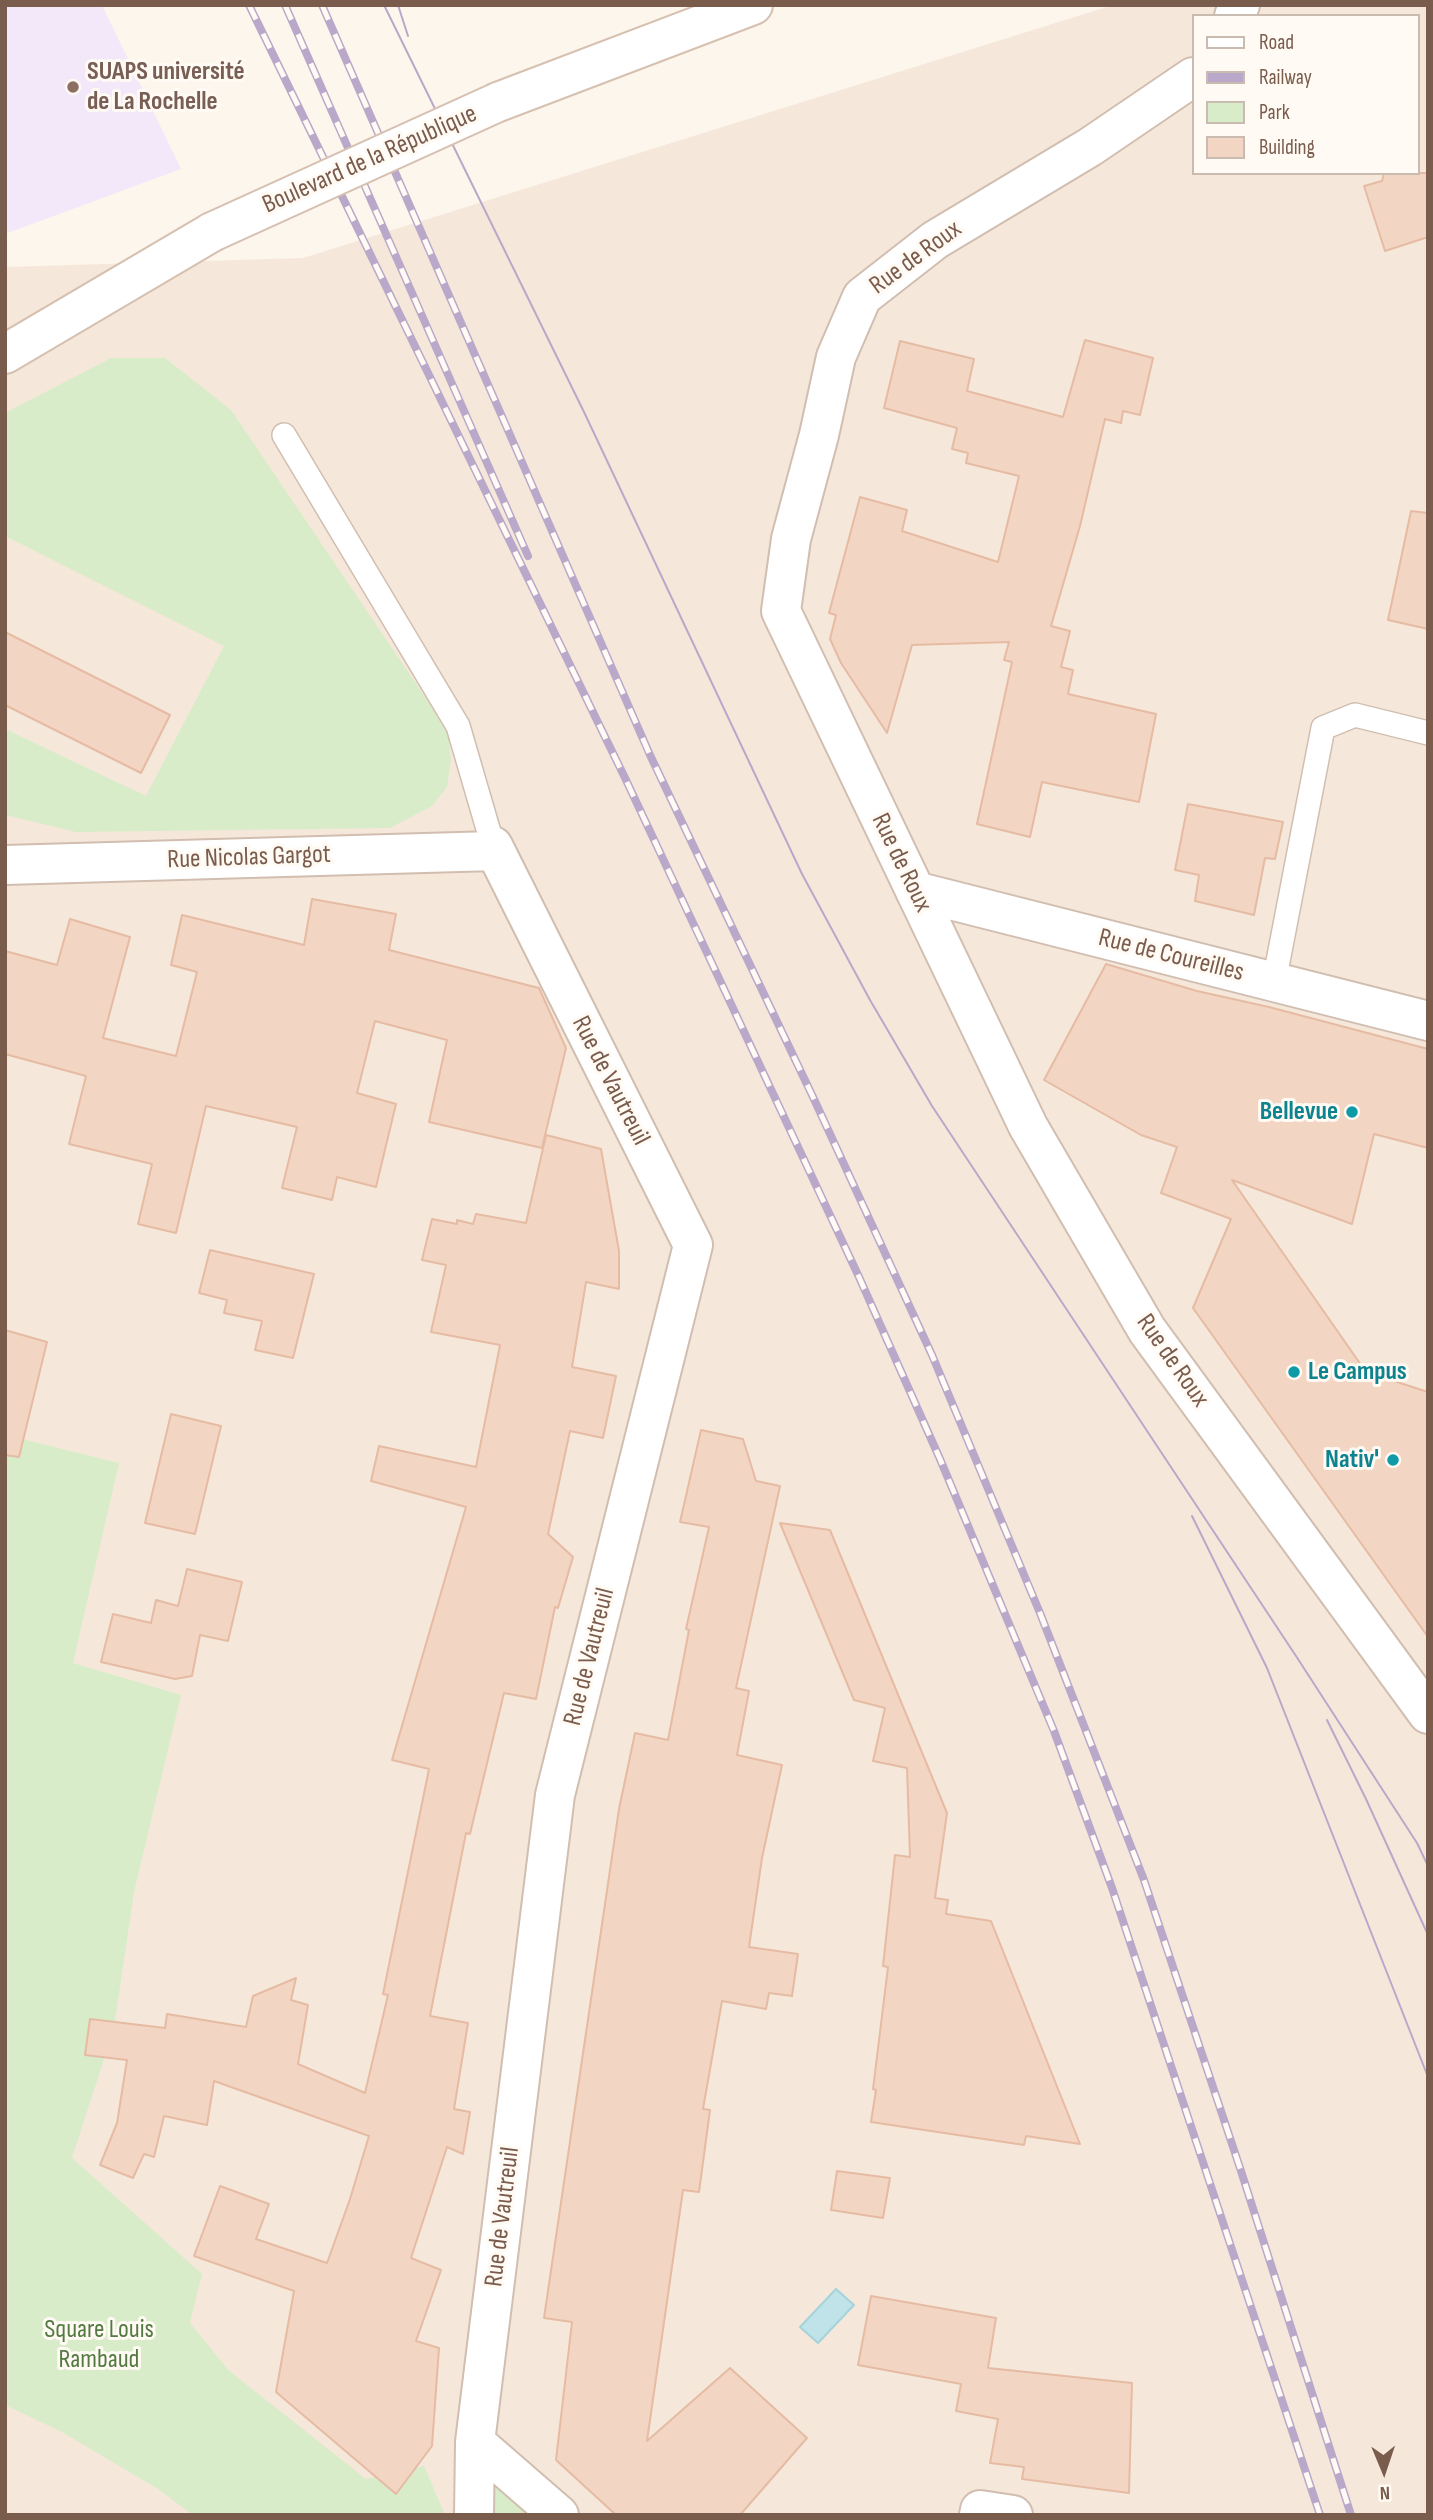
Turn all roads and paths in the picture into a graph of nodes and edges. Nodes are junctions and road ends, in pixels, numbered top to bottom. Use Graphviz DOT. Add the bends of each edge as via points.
graph roads {
  1 [pos="753,5"];
  2 [pos="1192,78"];
  3 [pos="5,354"];
  4 [pos="284,435"];
  5 [pos="1428,733"];
  6 [pos="493,848"];
  7 [pos="5,865"];
  8 [pos="915,891"];
  9 [pos="1274,982"];
  10 [pos="1428,1021"];
  11 [pos="1428,1714"];
  12 [pos="482,2448"];
  13 [pos="474,2515"];
  14 [pos="559,2515"];
  15 [pos="979,2515"];
  16 [pos="1013,2515"];
  1 -- 3 [label="street, Boulevard de la République, bridge" via="498,102 212,232"];
  2 -- 8 [label="street, Rue de Roux" via="1090,147 935,240 862,297 836,357 791,539 781,611"];
  4 -- 6 [label="lane" via="458,726"];
  5 -- 9 [label="lane" via="1355,715 1323,728"];
  6 -- 7 [label="street, Rue Nicolas Gargot"];
  6 -- 12 [label="street, Rue de Vautreuil" via="693,1245 555,1795"];
  8 -- 9 [label="street, Rue de Coureilles"];
  8 -- 11 [label="street, Rue de Roux" via="1028,1126 1147,1330"];
  9 -- 10 [label="street, Rue de Coureilles"];
  12 -- 13 [label="street, Rue de Vautreuil"];
  12 -- 14 [label="street"];
  15 -- 16 [label="street" via="980,2510"];
}
